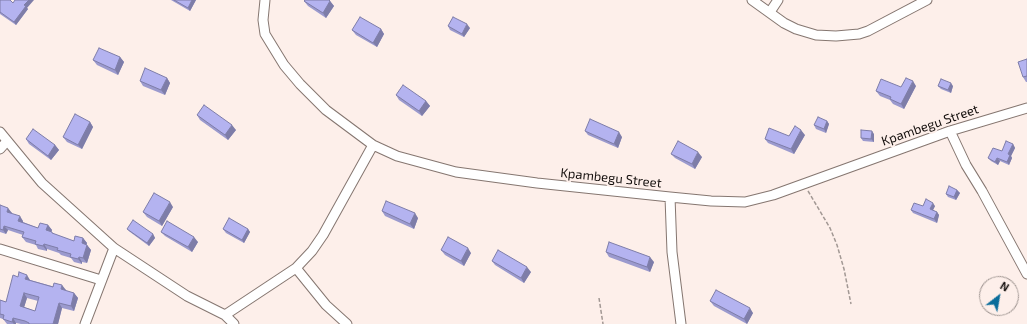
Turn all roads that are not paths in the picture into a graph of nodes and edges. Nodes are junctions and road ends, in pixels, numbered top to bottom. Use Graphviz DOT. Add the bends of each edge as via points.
graph roads {
  1 [pos="265,0"];
  2 [pos="752,0"];
  3 [pos="778,0"];
  4 [pos="927,0"];
  5 [pos="770,12"];
  6 [pos="1027,108"];
  7 [pos="950,131"];
  8 [pos="0,132"];
  9 [pos="7,141"];
  10 [pos="373,146"];
  11 [pos="0,149"];
  12 [pos="670,197"];
  13 [pos="114,248"];
  14 [pos="0,249"];
  15 [pos="296,268"];
  16 [pos="1027,274"];
  17 [pos="100,280"];
  18 [pos="225,315"];
  19 [pos="85,324"];
  20 [pos="234,324"];
  21 [pos="347,324"];
  22 [pos="681,324"];
  1 -- 10 [label="street, Kpambegu Street" via="265,34 284,65 326,110"];
  2 -- 5 [label="street"];
  3 -- 5 [label="street"];
  4 -- 5 [label="street" via="868,31 848,35 816,35 804,32 784,23"];
  6 -- 7 [label="street, Kpambegu Street"];
  7 -- 12 [label="street, Kpambegu Street" via="756,200 711,201"];
  7 -- 16 [label="street" via="966,165"];
  8 -- 9 [label="street"];
  9 -- 11 [label="street"];
  9 -- 13 [label="street" via="42,183"];
  10 -- 12 [label="street, Kpambegu Street" via="397,156 456,172"];
  10 -- 15 [label="street" via="323,235"];
  12 -- 22 [label="street" via="672,252"];
  13 -- 17 [label="street"];
  13 -- 18 [label="street" via="187,296"];
  14 -- 17 [label="street"];
  15 -- 18 [label="street"];
  15 -- 21 [label="street" via="326,305"];
  17 -- 19 [label="street"];
  18 -- 20 [label="street"];
}
